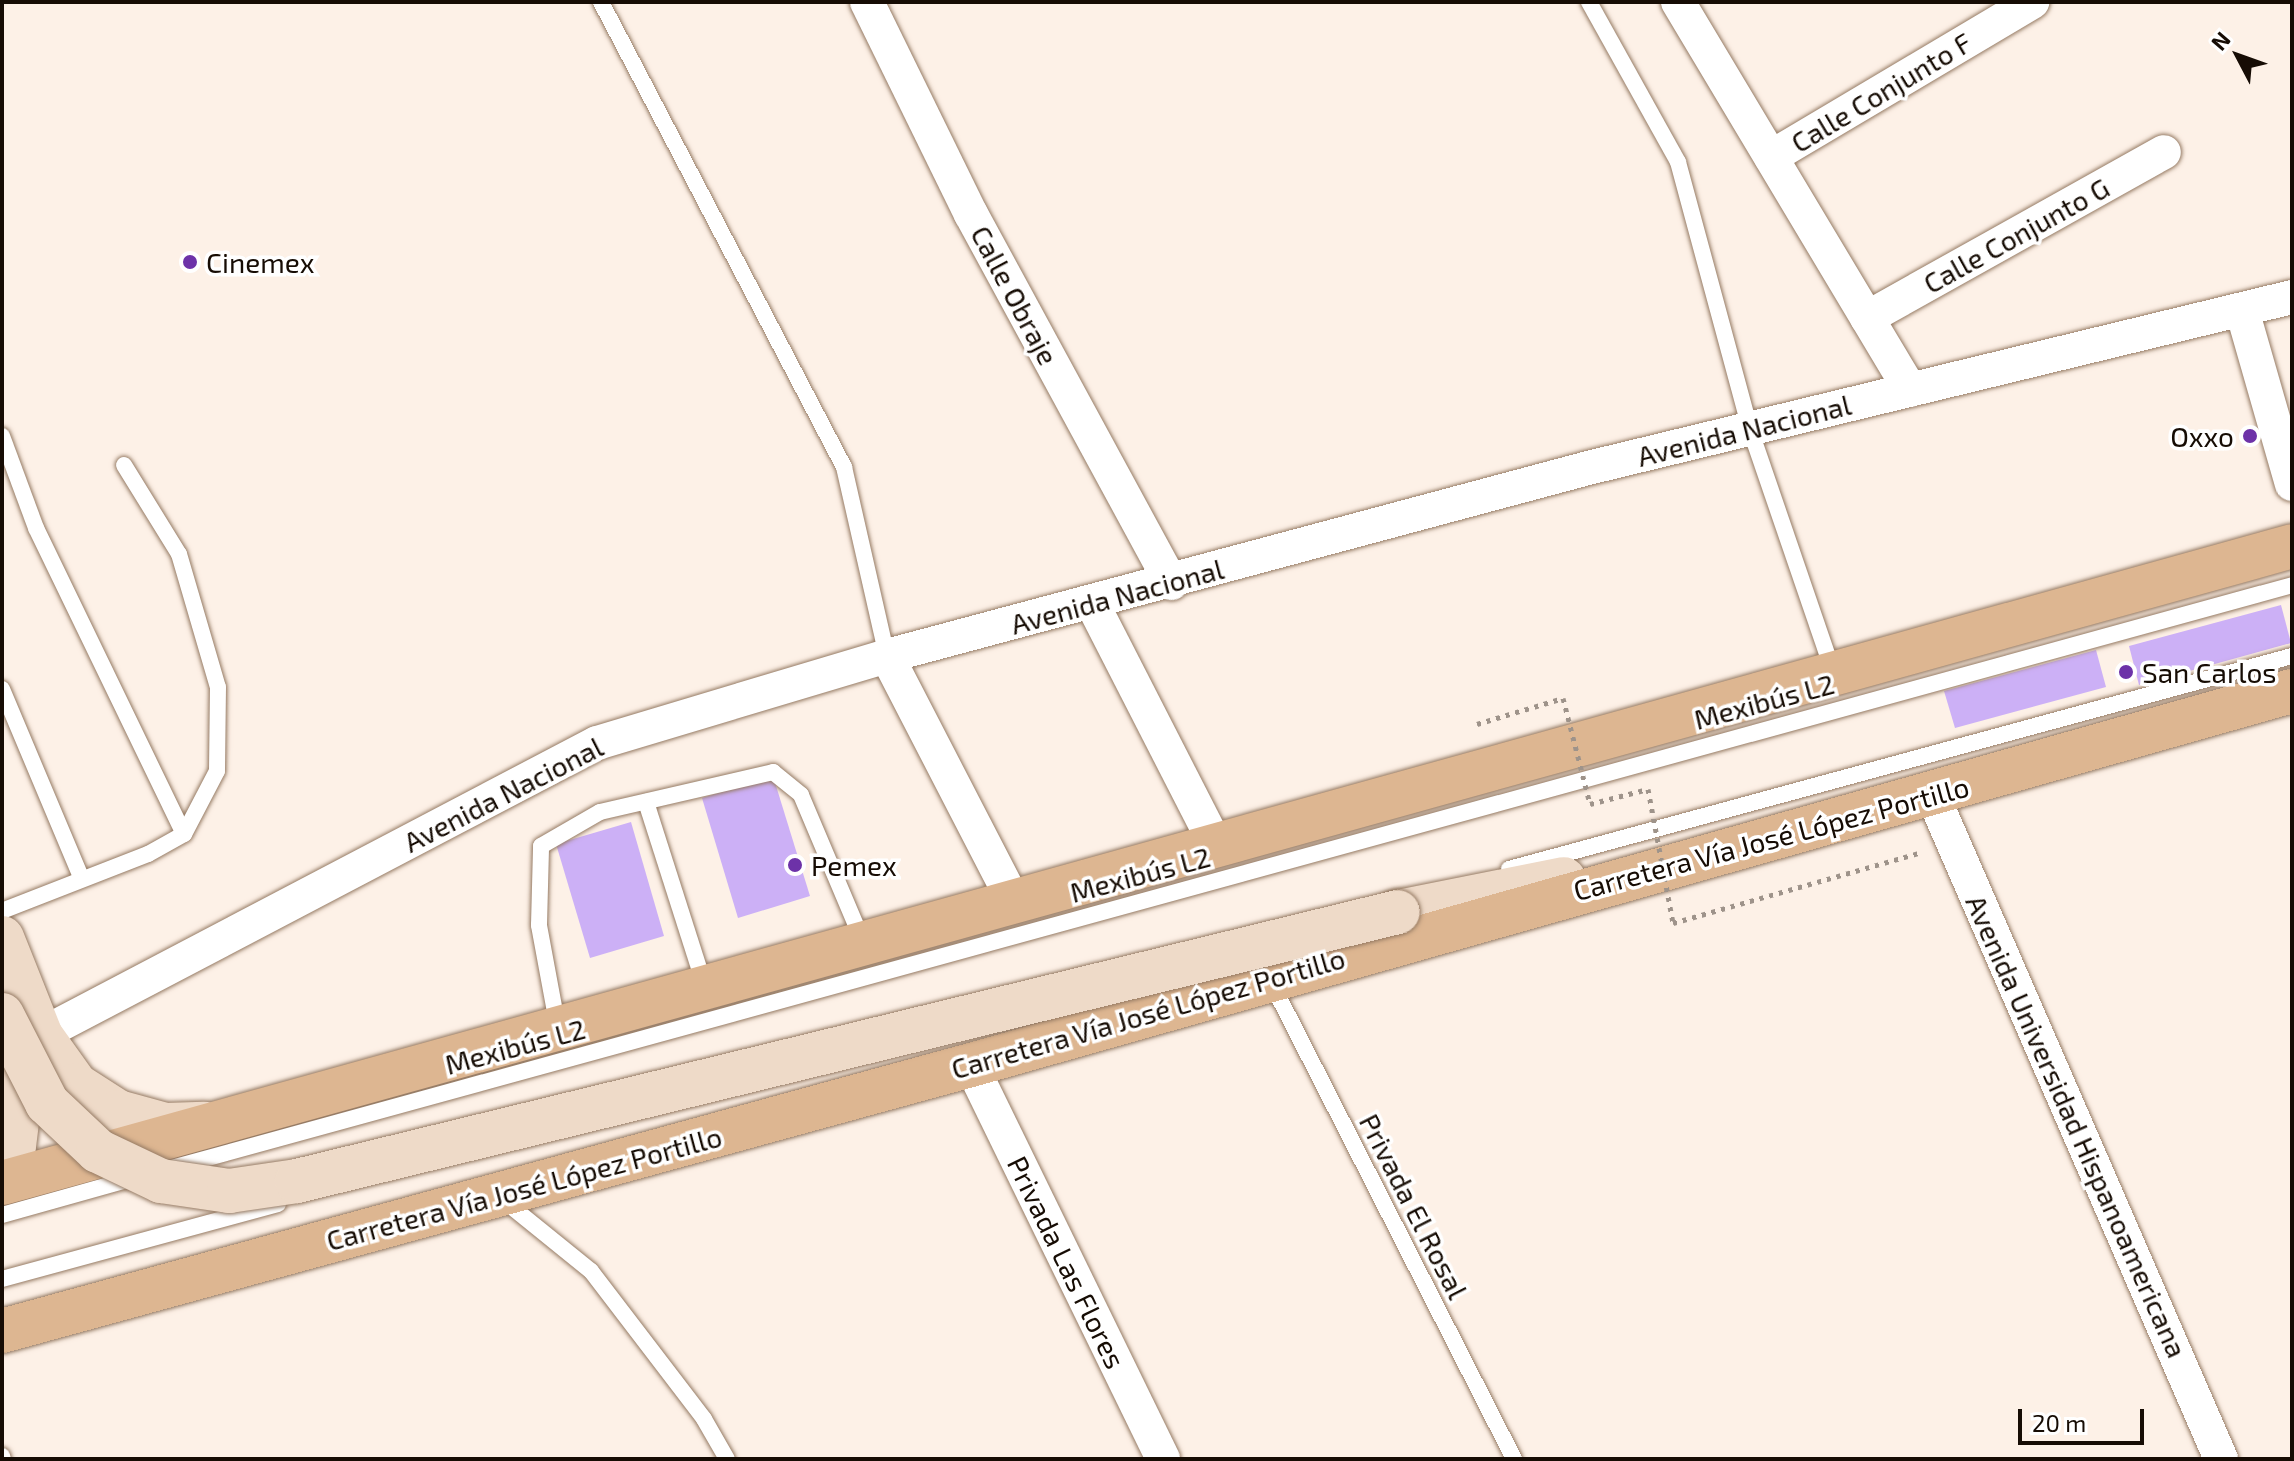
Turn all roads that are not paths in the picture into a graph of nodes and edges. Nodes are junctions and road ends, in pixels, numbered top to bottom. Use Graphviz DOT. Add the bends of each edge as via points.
graph roads {
  1 [pos="601,2"];
  2 [pos="867,2"];
  3 [pos="1589,2"];
  4 [pos="1678,2"];
  5 [pos="2032,2"];
  6 [pos="2164,152"];
  7 [pos="1771,157"];
  8 [pos="2292,297"];
  9 [pos="2242,310"];
  10 [pos="1867,318"];
  11 [pos="1910,390"];
  12 [pos="1750,429"];
  13 [pos="2,436"];
  14 [pos="124,465"];
  15 [pos="2292,484"];
  16 [pos="2292,546"];
  17 [pos="1171,583"];
  18 [pos="2292,585"];
  19 [pos="1092,603"];
  20 [pos="887,656"];
  21 [pos="2292,656"];
  22 [pos="1834,674"];
  23 [pos="2,689"];
  24 [pos="2292,691"];
  25 [pos="1932,794"];
  26 [pos="646,802"];
  27 [pos="184,834"];
  28 [pos="1773,838"];
  29 [pos="1216,845"];
  30 [pos="81,877"];
  31 [pos="1014,902"];
  32 [pos="2,911"];
  33 [pos="2,938"];
  34 [pos="864,943"];
  35 [pos="1269,977"];
  36 [pos="705,987"];
  37 [pos="2,1015"];
  38 [pos="558,1029"];
  39 [pos="22,1031"];
  40 [pos="2,1054"];
  41 [pos="971,1065"];
  42 [pos="215,1124"];
  43 [pos="2,1174"];
  44 [pos="2,1183"];
  45 [pos="497,1195"];
  46 [pos="2,1215"];
  47 [pos="2,1279"];
  48 [pos="2,1331"];
  49 [pos="727,1459"];
  50 [pos="1163,1459"];
  51 [pos="1514,1459"];
  52 [pos="2221,1459"];
  1 -- 20 [label="lane" via="844,467"];
  2 -- 17 [label="street, Calle Obraje" via="971,214"];
  3 -- 12 [label="lane" via="1678,162"];
  4 -- 7 [label="street"];
  5 -- 7 [label="street, Calle Conjunto F"];
  6 -- 10 [label="street, Calle Conjunto G"];
  7 -- 10 [label="street"];
  8 -- 9 [label="street, Avenida Nacional"];
  9 -- 11 [label="street, Avenida Nacional"];
  9 -- 15 [label="street"];
  10 -- 11 [label="street"];
  11 -- 12 [label="street, Avenida Nacional"];
  12 -- 17 [label="street, Avenida Nacional"];
  12 -- 22 [label="lane"];
  13 -- 27 [label="lane" via="36,528"];
  14 -- 27 [label="lane" via="179,554 218,687 217,771"];
  16 -- 22 [label="main road"];
  17 -- 19 [label="street, Avenida Nacional"];
  18 -- 46 [label="lane, Mexibús L2"];
  19 -- 20 [label="street, Avenida Nacional"];
  19 -- 29 [label="street"];
  20 -- 31 [label="street"];
  20 -- 39 [label="street, Avenida Nacional" via="597,743"];
  21 -- 47 [label="lane"];
  22 -- 29 [label="main road"];
  23 -- 30 [label="lane"];
  24 -- 25 [label="main road, Carretera Vía José López Portillo"];
  25 -- 28 [label="main road, Carretera Vía José López Portillo"];
  25 -- 52 [label="street, Avenida Universidad Hispanoamericana"];
  26 -- 34 [label="lane" via="773,772 801,795"];
  26 -- 36 [label="lane"];
  26 -- 38 [label="lane" via="600,812 541,846 539,925"];
  27 -- 30 [label="lane" via="148,854"];
  28 -- 35 [label="main road, Carretera Vía José López Portillo"];
  28 -- 37 [label="main road, bridge" via="1398,912 313,1177 229,1191 161,1181 98,1151 47,1103"];
  29 -- 31 [label="main road"];
  30 -- 32 [label="lane"];
  31 -- 34 [label="main road"];
  33 -- 39 [label="main road"];
  34 -- 36 [label="main road"];
  35 -- 41 [label="main road, Carretera Vía José López Portillo"];
  35 -- 51 [label="lane, Privada El Rosal"];
  36 -- 38 [label="main road"];
  38 -- 42 [label="main road"];
  39 -- 40 [label="street, Avenida Nacional"];
  39 -- 42 [label="main road" via="76,1085 118,1112 166,1125"];
  39 -- 43 [label="main road" via="14,1146"];
  41 -- 45 [label="main road, Carretera Vía José López Portillo"];
  41 -- 50 [label="street, Privada Las Flores"];
  42 -- 44 [label="main road"];
  45 -- 48 [label="main road, Carretera Vía José López Portillo"];
  45 -- 49 [label="lane" via="591,1271 704,1419"];
}
